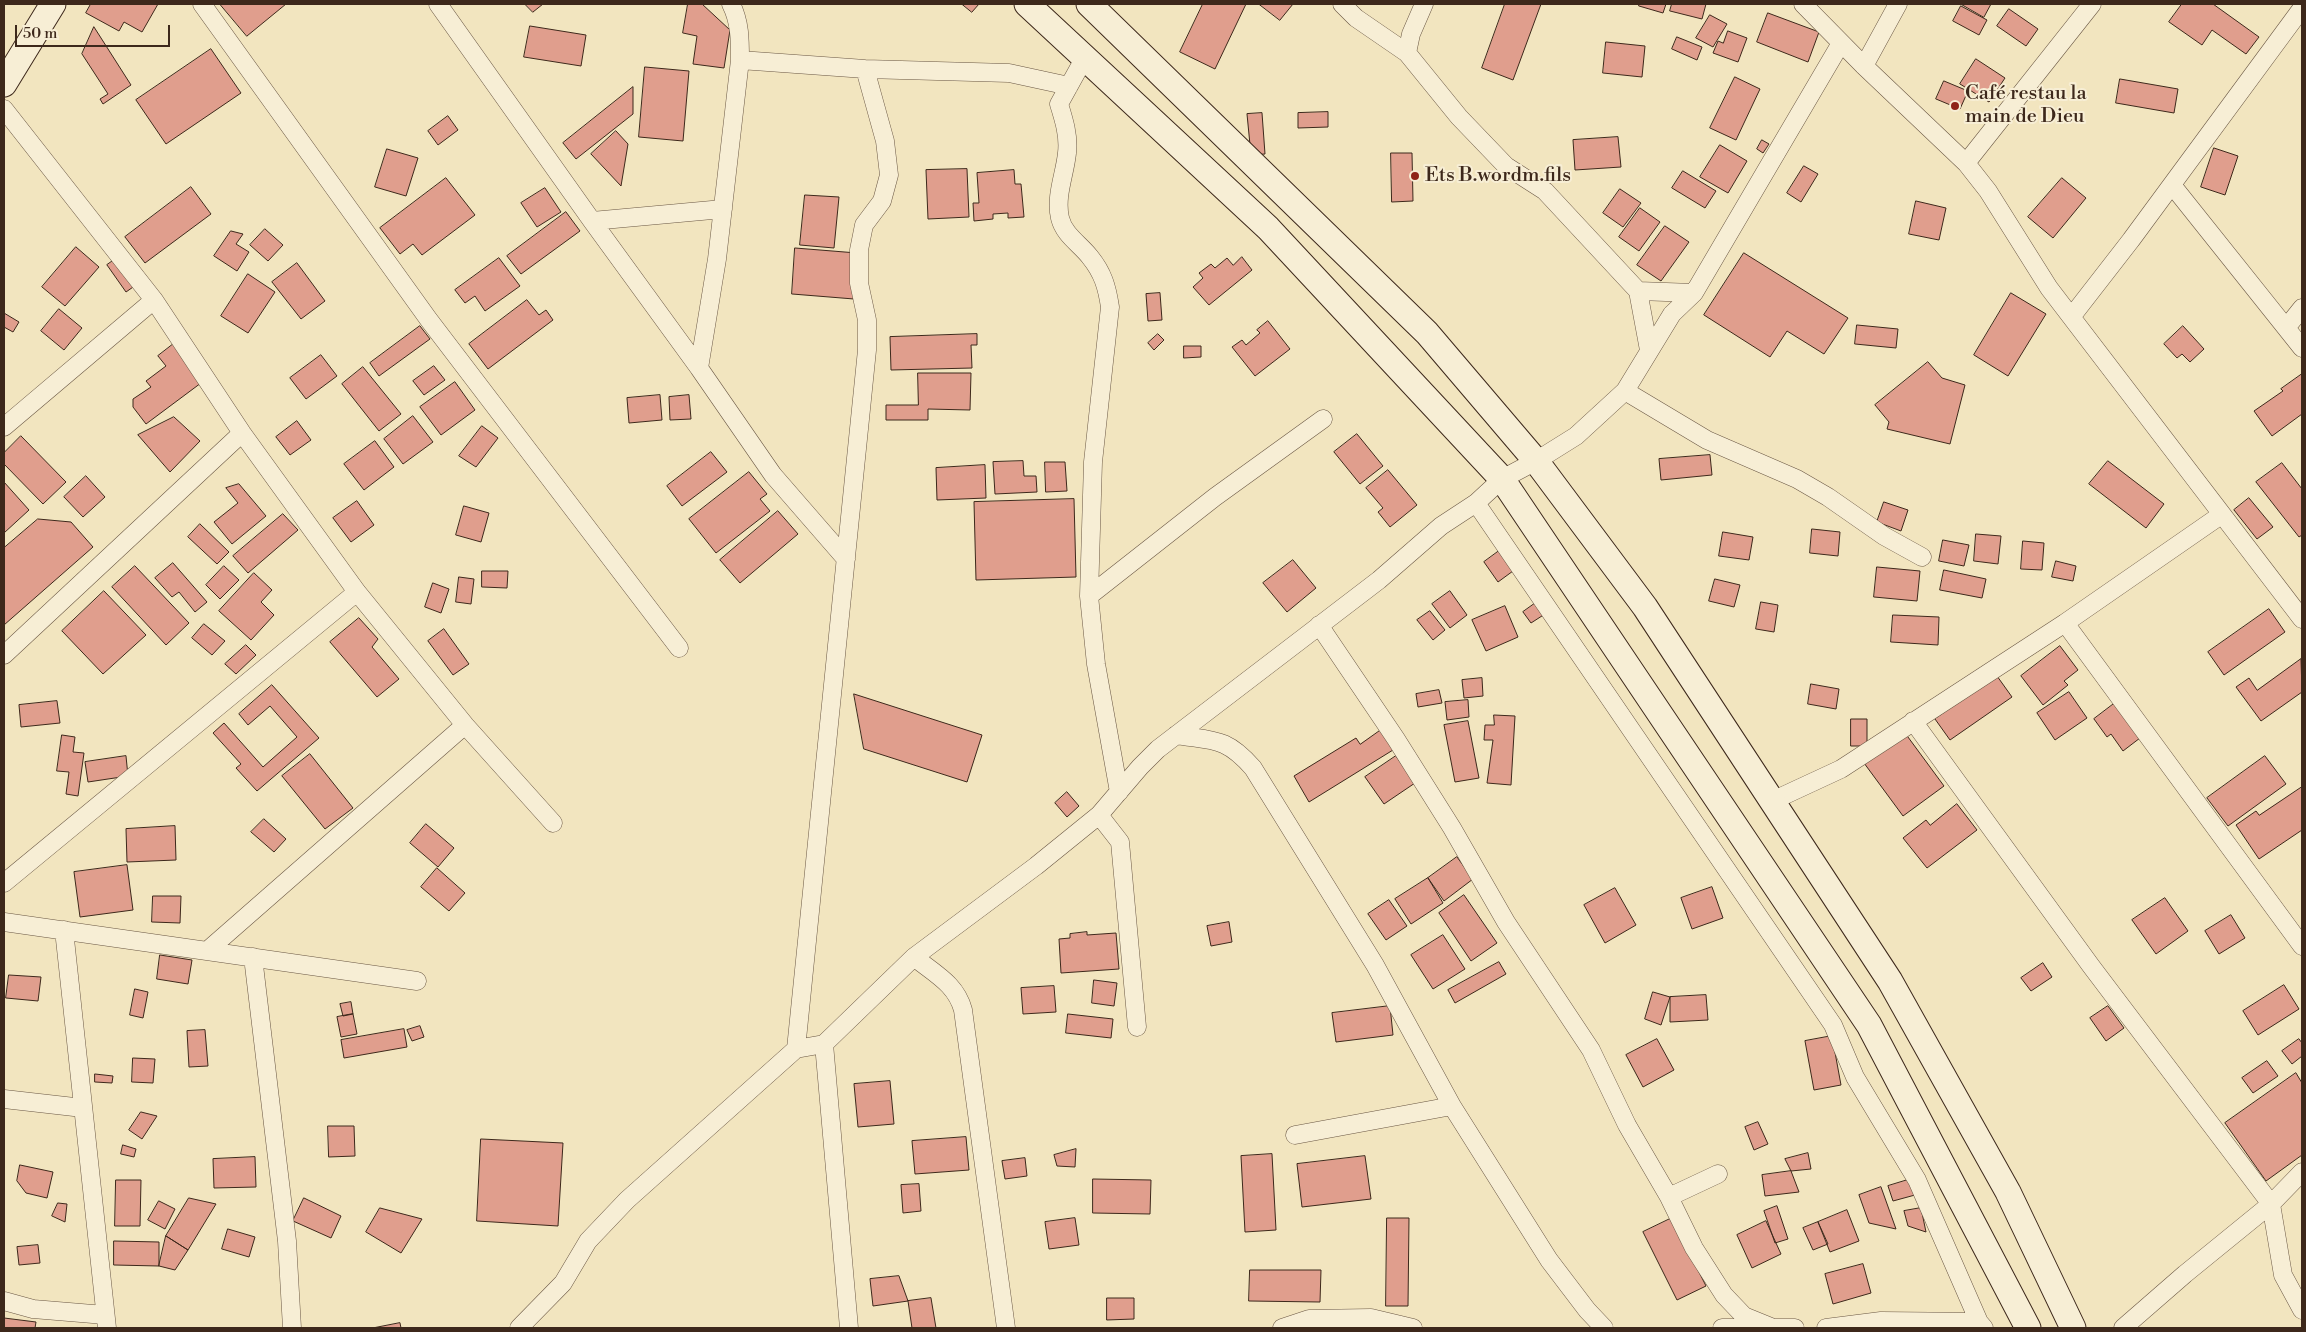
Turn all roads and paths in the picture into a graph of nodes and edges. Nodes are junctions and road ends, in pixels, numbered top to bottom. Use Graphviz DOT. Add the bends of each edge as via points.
graph roads {
  1 [pos="53,4"];
  2 [pos="202,4"];
  3 [pos="438,4"];
  4 [pos="731,4"];
  5 [pos="1027,4"];
  6 [pos="1089,4"];
  7 [pos="1342,4"];
  8 [pos="1424,4"];
  9 [pos="1803,4"];
  10 [pos="1898,4"];
  11 [pos="2092,4"];
  12 [pos="2302,8"];
  13 [pos="1841,43"];
  14 [pos="1407,53"];
  15 [pos="12,54"];
  16 [pos="1085,57"];
  17 [pos="740,60"];
  18 [pos="1864,66"];
  19 [pos="865,69"];
  20 [pos="4,84"];
  21 [pos="1069,86"];
  22 [pos="4,109"];
  23 [pos="1966,163"];
  24 [pos="2172,185"];
  25 [pos="723,208"];
  26 [pos="592,221"];
  27 [pos="1638,291"];
  28 [pos="1694,293"];
  29 [pos="154,300"];
  30 [pos="2302,308"];
  31 [pos="2072,316"];
  32 [pos="2286,328"];
  33 [pos="2302,348"];
  34 [pos="1648,350"];
  35 [pos="699,368"];
  36 [pos="1625,391"];
  37 [pos="1323,419"];
  38 [pos="4,427"];
  39 [pos="242,433"];
  40 [pos="1536,461"];
  41 [pos="1502,479"];
  42 [pos="1476,503"];
  43 [pos="2221,516"];
  44 [pos="1922,557"];
  45 [pos="846,559"];
  46 [pos="356,592"];
  47 [pos="1089,596"];
  48 [pos="2302,617"];
  49 [pos="2065,623"];
  50 [pos="1319,626"];
  51 [pos="679,648"];
  52 [pos="4,655"];
  53 [pos="1913,721"];
  54 [pos="465,725"];
  55 [pos="1176,735"];
  56 [pos="1119,792"];
  57 [pos="1772,801"];
  58 [pos="1099,815"];
  59 [pos="553,823"];
  60 [pos="4,883"];
  61 [pos="4,922"];
  62 [pos="64,930"];
  63 [pos="2302,946"];
  64 [pos="207,951"];
  65 [pos="253,958"];
  66 [pos="914,958"];
  67 [pos="417,981"];
  68 [pos="1137,1026"];
  69 [pos="824,1044"];
  70 [pos="796,1049"];
  71 [pos="4,1099"];
  72 [pos="1452,1106"];
  73 [pos="83,1108"];
  74 [pos="1295,1135"];
  75 [pos="2302,1172"];
  76 [pos="1718,1174"];
  77 [pos="1669,1197"];
  78 [pos="2271,1204"];
  79 [pos="4,1301"];
  80 [pos="2302,1310"];
  81 [pos="106,1322"];
  82 [pos="1981,1325"];
  83 [pos="1771,1327"];
  84 [pos="292,1328"];
  85 [pos="519,1328"];
  86 [pos="849,1328"];
  87 [pos="1006,1328"];
  88 [pos="1282,1328"];
  89 [pos="1413,1328"];
  90 [pos="1604,1328"];
  91 [pos="1722,1328"];
  92 [pos="1795,1328"];
  93 [pos="1826,1328"];
  94 [pos="2028,1328"];
  95 [pos="2073,1328"];
  96 [pos="2123,1328"];
  1 -- 15 [label="main road"];
  2 -- 51 [label="street" via="429,320"];
  3 -- 26 [label="street"];
  4 -- 17 [label="street" via="740,34"];
  5 -- 16 [label="main road"];
  6 -- 40 [label="main road" via="1427,334"];
  7 -- 14 [label="street" via="1356,18"];
  8 -- 14 [label="street"];
  9 -- 13 [label="street"];
  10 -- 18 [label="street"];
  11 -- 23 [label="street"];
  12 -- 24 [label="street"];
  13 -- 18 [label="street"];
  13 -- 28 [label="street"];
  14 -- 27 [label="street" via="1459,117 1506,166 1545,191"];
  15 -- 20 [label="main road"];
  16 -- 21 [label="street"];
  16 -- 41 [label="main road" via="1268,228"];
  17 -- 19 [label="street"];
  17 -- 25 [label="street"];
  18 -- 23 [label="street"];
  19 -- 21 [label="street" via="1009,73"];
  19 -- 45 [label="street" via="885,141 889,175 882,201 864,225 859,250 859,283 867,320 867,350"];
  21 -- 47 [label="street" via="1059,104 1066,125 1068,151 1059,195 1060,218 1071,239 1090,257 1106,281 1110,307 1093,462"];
  22 -- 29 [label="street"];
  23 -- 31 [label="street" via="1988,191 2049,288"];
  24 -- 31 [label="street"];
  24 -- 32 [label="street"];
  25 -- 26 [label="street"];
  25 -- 35 [label="street"];
  26 -- 35 [label="street"];
  27 -- 28 [label="street"];
  27 -- 34 [label="street"];
  28 -- 34 [label="street" via="1672,314"];
  29 -- 38 [label="street"];
  29 -- 39 [label="street"];
  30 -- 32 [label="street"];
  31 -- 43 [label="street"];
  32 -- 33 [label="street"];
  34 -- 36 [label="street"];
  35 -- 45 [label="street" via="773,475"];
  36 -- 40 [label="street" via="1576,436"];
  36 -- 44 [label="street" via="1707,440 1797,479"];
  37 -- 47 [label="street" via="1215,497"];
  39 -- 46 [label="street"];
  39 -- 52 [label="street"];
  40 -- 41 [label="street"];
  40 -- 57 [label="main road" via="1645,607"];
  41 -- 42 [label="street"];
  41 -- 94 [label="main road" via="1869,1025"];
  42 -- 50 [label="street" via="1441,526"];
  42 -- 82 [label="street" via="1834,1025 1855,1077 1917,1180"];
  43 -- 48 [label="street"];
  43 -- 49 [label="street"];
  45 -- 70 [label="street"];
  46 -- 54 [label="street"];
  46 -- 60 [label="street"];
  47 -- 56 [label="street" via="1096,664"];
  49 -- 53 [label="street"];
  49 -- 63 [label="street"];
  50 -- 55 [label="street"];
  50 -- 77 [label="street" via="1396,739 1506,922 1592,1050 1627,1125"];
  53 -- 57 [label="street" via="1841,769"];
  53 -- 78 [label="street" via="2091,966"];
  54 -- 59 [label="street"];
  54 -- 64 [label="street"];
  55 -- 56 [label="street" via="1140,766"];
  55 -- 72 [label="street" via="1222,742 1238,750 1253,768 1375,965"];
  56 -- 58 [label="street"];
  57 -- 95 [label="main road" via="1890,981 2008,1192"];
  58 -- 66 [label="street"];
  58 -- 68 [label="street" via="1120,842"];
  61 -- 62 [label="street"];
  62 -- 64 [label="street"];
  62 -- 73 [label="street"];
  64 -- 65 [label="street"];
  65 -- 67 [label="street"];
  65 -- 84 [label="street" via="287,1241"];
  66 -- 69 [label="street"];
  66 -- 87 [label="street" via="950,986 959,996 963,1010"];
  69 -- 70 [label="street"];
  69 -- 86 [label="street"];
  70 -- 85 [label="street" via="627,1200 588,1241 563,1283"];
  71 -- 73 [label="street"];
  72 -- 74 [label="street"];
  72 -- 90 [label="street" via="1549,1260"];
  73 -- 81 [label="street"];
  75 -- 78 [label="street"];
  76 -- 77 [label="street"];
  77 -- 83 [label="street" via="1694,1248 1724,1295 1744,1316"];
  78 -- 80 [label="street" via="2283,1275"];
  78 -- 96 [label="street"];
  79 -- 81 [label="street"];
  82 -- 93 [label="street" via="1881,1321"];
  83 -- 91 [label="street"];
  83 -- 92 [label="street"];
  88 -- 89 [label="street" via="1309,1319 1371,1318"];
}
